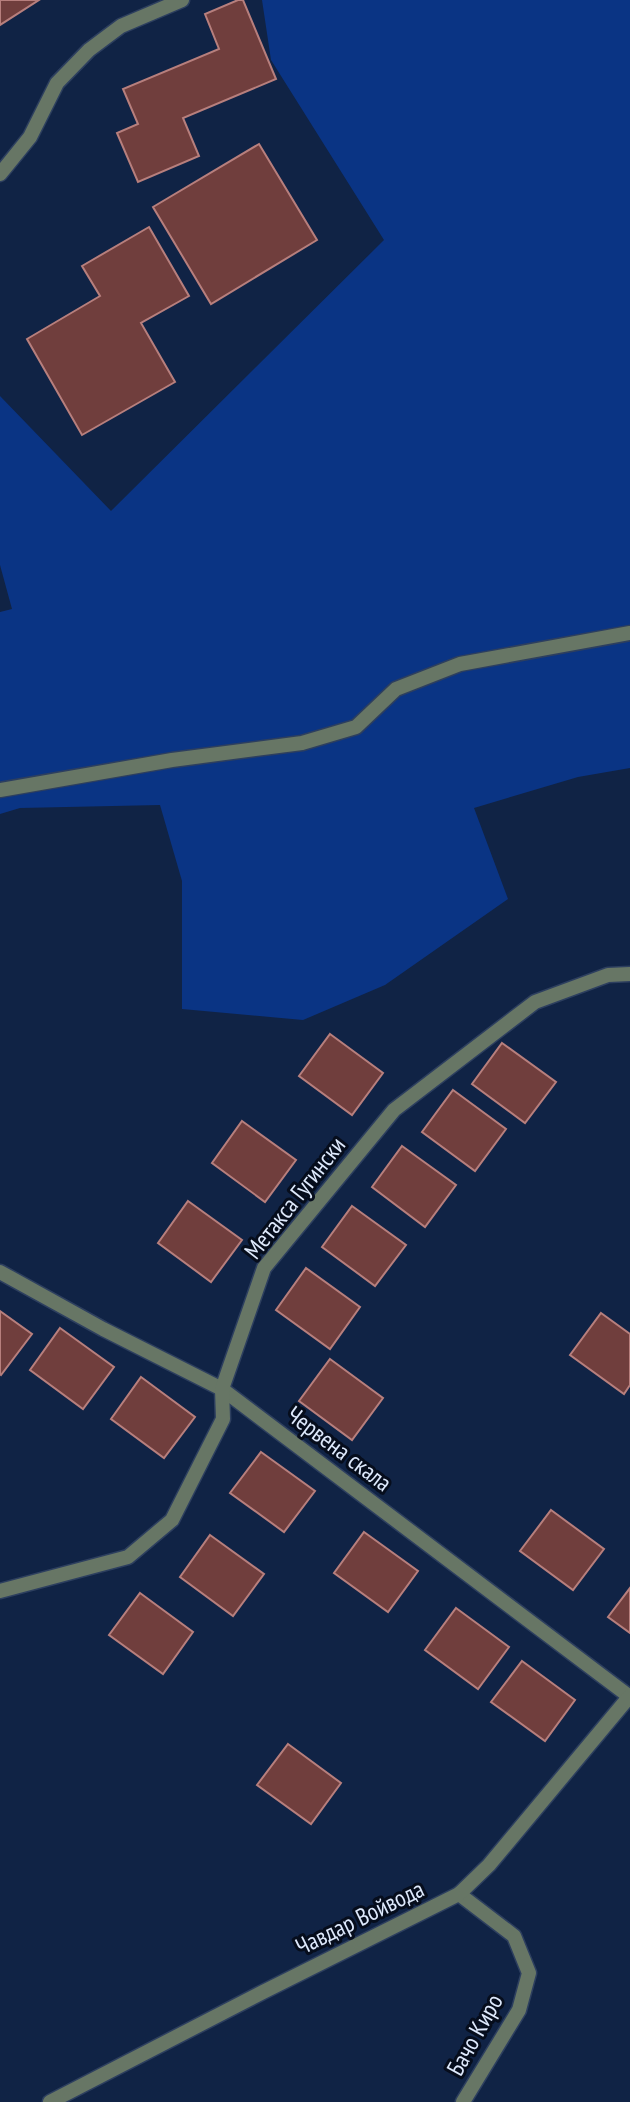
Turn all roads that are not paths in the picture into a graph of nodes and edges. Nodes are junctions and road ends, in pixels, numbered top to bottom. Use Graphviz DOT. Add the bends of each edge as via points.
graph roads {
  1 [pos="182,0"];
  2 [pos="0,174"];
  3 [pos="630,633"];
  4 [pos="0,790"];
  5 [pos="630,974"];
  6 [pos="0,1272"];
  7 [pos="222,1389"];
  8 [pos="0,1591"];
  9 [pos="630,1697"];
  10 [pos="459,1894"];
  11 [pos="50,2102"];
  12 [pos="463,2102"];
  1 -- 2 [label="street" via="121,26 89,50 57,83 30,137"];
  3 -- 4 [label="street" via="460,664 396,689 356,727 303,743"];
  5 -- 7 [label="street, Метакса Гугински" via="608,975 535,1002 394,1110 264,1268"];
  6 -- 7 [label="street, Червена скала"];
  7 -- 8 [label="street, Метакса Гугински" via="223,1419 172,1520 128,1558"];
  7 -- 9 [label="street, Червена скала"];
  9 -- 10 [label="street, Чавдар Войвода" via="489,1865"];
  10 -- 11 [label="street, Чавдар Войвода"];
  10 -- 12 [label="street, Бачо Киро" via="514,1936 529,1973 519,2010"];
}
